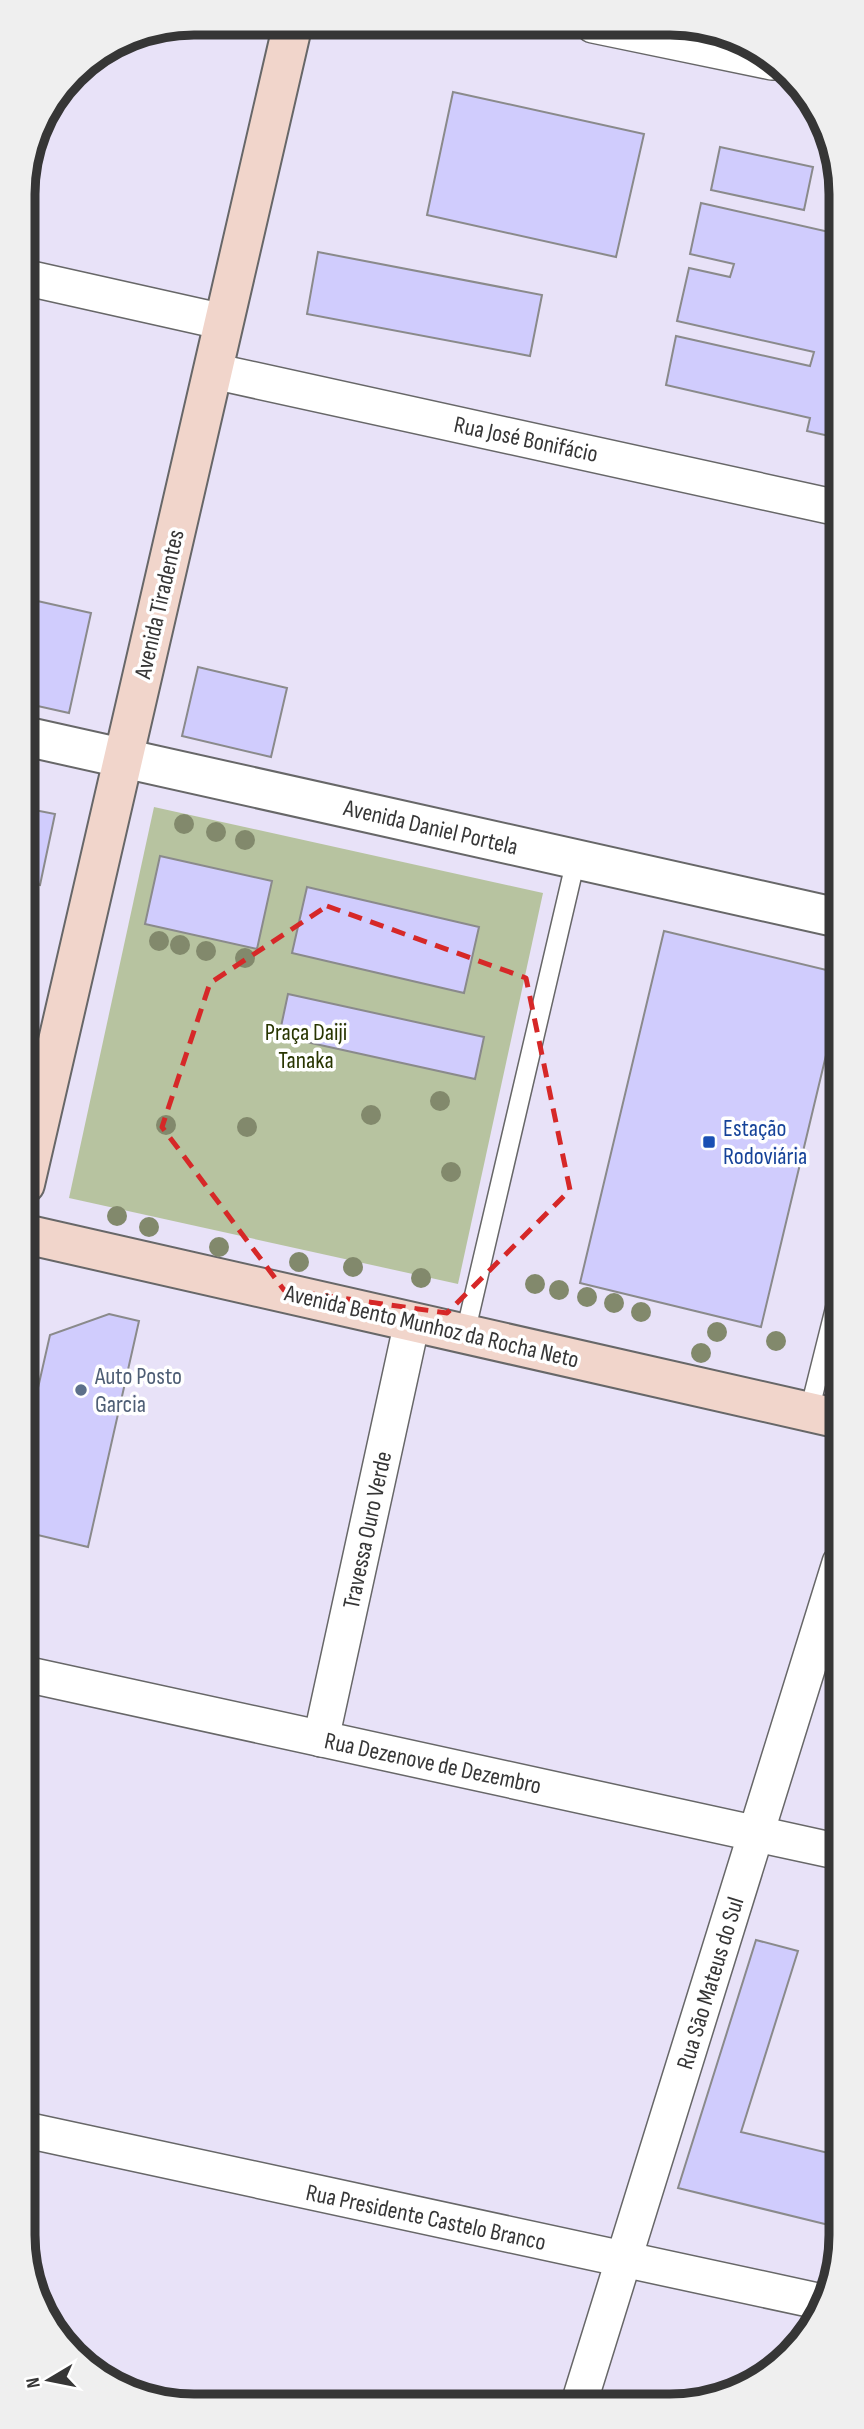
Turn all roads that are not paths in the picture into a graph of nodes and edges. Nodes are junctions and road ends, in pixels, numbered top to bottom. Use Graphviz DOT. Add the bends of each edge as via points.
graph roads {
  1 [pos="290,35"];
  2 [pos="641,35"];
  3 [pos="753,58"];
  4 [pos="35,280"];
  5 [pos="224,321"];
  6 [pos="213,371"];
  7 [pos="829,506"];
  8 [pos="35,738"];
  9 [pos="123,758"];
  10 [pos="576,859"];
  11 [pos="829,916"];
  12 [pos="35,1137"];
  13 [pos="35,1236"];
  14 [pos="412,1322"];
  15 [pos="466,1334"];
  16 [pos="829,1379"];
  17 [pos="825,1415"];
  18 [pos="829,1598"];
  19 [pos="35,1676"];
  20 [pos="321,1739"];
  21 [pos="756,1834"];
  22 [pos="829,1850"];
  23 [pos="35,2132"];
  24 [pos="624,2259"];
  25 [pos="815,2300"];
  26 [pos="582,2394"];
  1 -- 5 [label="main road, Avenida Tiradentes"];
  2 -- 3 [label="street"];
  4 -- 5 [label="street"];
  5 -- 6 [label="main road, Avenida Tiradentes"];
  6 -- 7 [label="street, Rua José Bonifácio"];
  6 -- 9 [label="main road, Avenida Tiradentes"];
  8 -- 9 [label="street, Avenida Daniel Portela"];
  9 -- 10 [label="street, Avenida Daniel Portela"];
  9 -- 12 [label="main road, Avenida Tiradentes"];
  10 -- 11 [label="street, Avenida Daniel Portela"];
  10 -- 15 [label="lane"];
  13 -- 14 [label="main road, Avenida Bento Munhoz da Rocha Neto"];
  14 -- 15 [label="main road, Avenida Bento Munhoz da Rocha Neto"];
  14 -- 20 [label="street, Travessa Ouro Verde"];
  15 -- 17 [label="main road, Avenida Bento Munhoz da Rocha Neto"];
  16 -- 17 [label="lane"];
  18 -- 21 [label="street, Rua São Mateus do Sul"];
  19 -- 20 [label="street, Rua Dezenove de Dezembro"];
  20 -- 21 [label="street, Rua Dezenove de Dezembro"];
  21 -- 22 [label="street, Rua Dezenove de Dezembro"];
  21 -- 24 [label="street, Rua São Mateus do Sul"];
  23 -- 24 [label="street, Rua Presidente Castelo Branco"];
  24 -- 25 [label="street, Rua Presidente Castelo Branco"];
  24 -- 26 [label="street, Rua São Mateus do Sul"];
}
